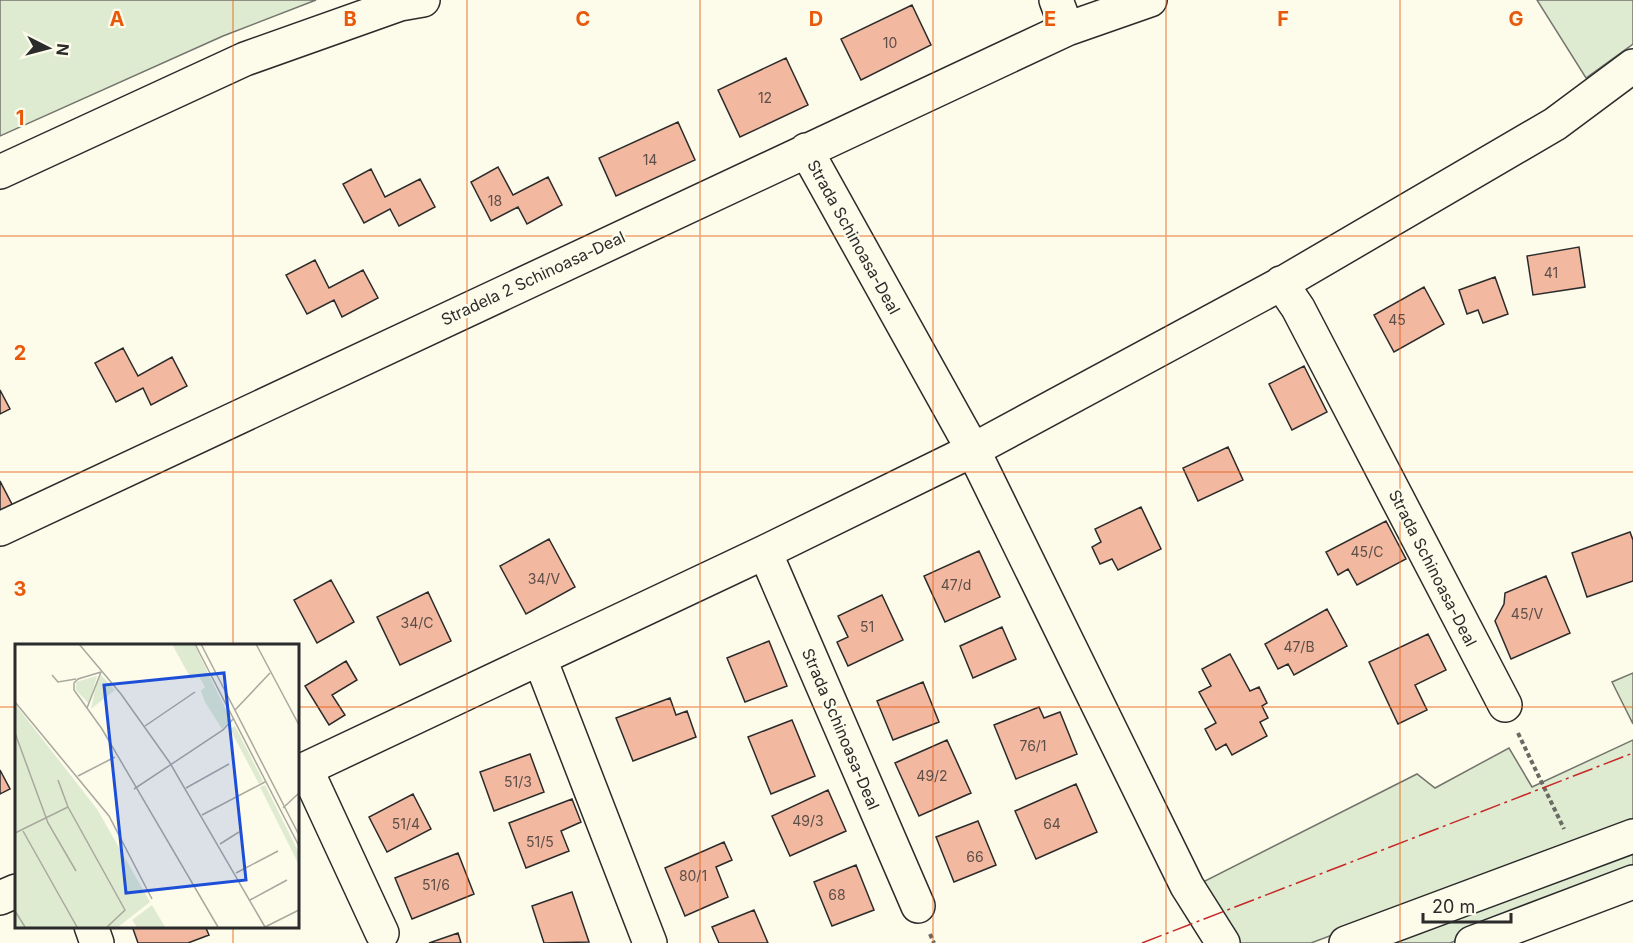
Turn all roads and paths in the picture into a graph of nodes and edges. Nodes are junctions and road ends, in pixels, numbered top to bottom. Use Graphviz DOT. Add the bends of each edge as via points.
graph roads {
  1 [pos="423,0"];
  2 [pos="1150,0"];
  3 [pos="1062,14"];
  4 [pos="1633,66"];
  5 [pos="806,150"];
  6 [pos="0,172"];
  7 [pos="1281,283"];
  8 [pos="973,450"];
  9 [pos="0,529"];
  10 [pos="765,552"];
  11 [pos="540,659"];
  12 [pos="1505,705"];
  13 [pos="301,771"];
  14 [pos="1633,836"];
  15 [pos="1577,857"];
  16 [pos="1633,882"];
  17 [pos="15,891"];
  18 [pos="0,898"];
  19 [pos="918,906"];
  20 [pos="91,928"];
  21 [pos="382,933"];
  22 [pos="97,943"];
  23 [pos="650,943"];
  24 [pos="1223,943"];
  25 [pos="1346,943"];
  26 [pos="1472,943"];
  1 -- 6 [label="street" via="400,4 245,59"];
  2 -- 3 [label="street, Stradela 2 Schinoasa-Deal"];
  3 -- 5 [label="street, Stradela 2 Schinoasa-Deal"];
  4 -- 7 [label="street" via="1555,124"];
  5 -- 8 [label="street, Strada Schinoasa-Deal"];
  5 -- 9 [label="street, Stradela 2 Schinoasa-Deal"];
  7 -- 8 [label="street"];
  7 -- 12 [label="street, Strada Schinoasa-Deal" via="1298,308"];
  8 -- 10 [label="street"];
  8 -- 24 [label="street, Strada Schinoasa-Deal" via="1187,886"];
  10 -- 11 [label="street"];
  10 -- 19 [label="street, Strada Schinoasa-Deal"];
  11 -- 13 [label="street"];
  11 -- 23 [label="street"];
  12 -- 15 [label="path"];
  13 -- 21 [label="street"];
  14 -- 15 [label="street"];
  15 -- 25 [label="street"];
  16 -- 26 [label="street"];
  17 -- 18 [label="street"];
  20 -- 22 [label="street"];
}
